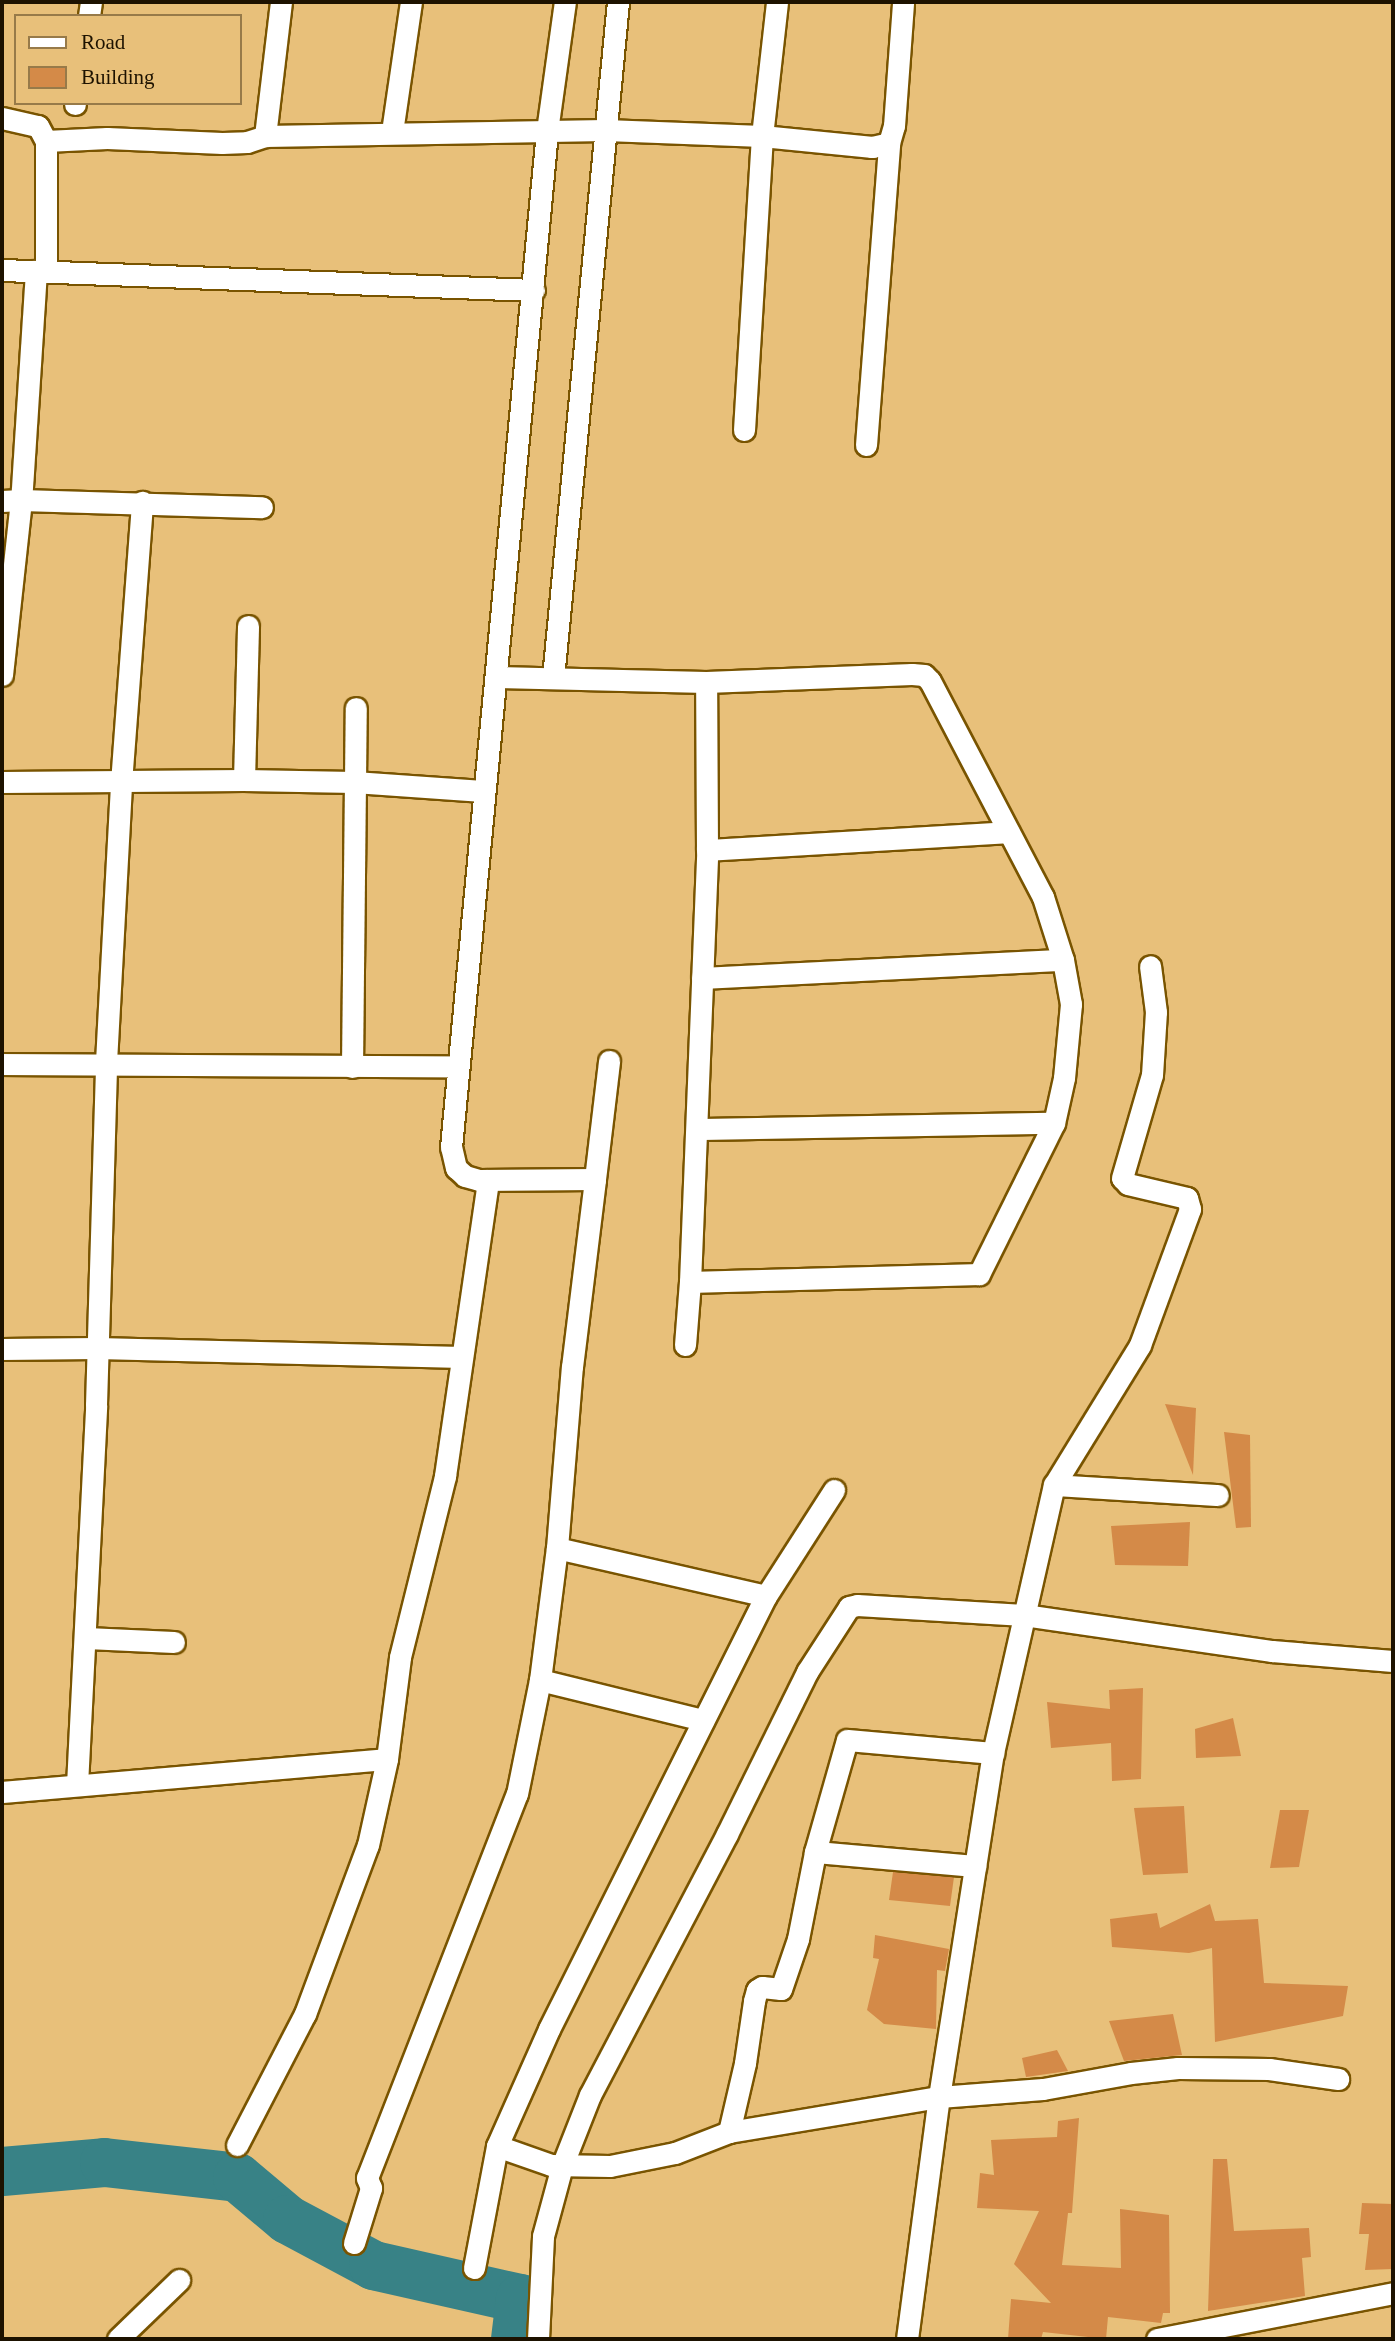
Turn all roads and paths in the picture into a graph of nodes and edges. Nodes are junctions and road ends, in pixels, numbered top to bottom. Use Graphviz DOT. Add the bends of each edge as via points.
graph roads {
  1 [pos="281,2"];
  2 [pos="411,2"];
  3 [pos="565,2"];
  4 [pos="618,2"];
  5 [pos="777,2"];
  6 [pos="903,2"];
  7 [pos="2,118"];
  8 [pos="605,130"];
  9 [pos="547,131"];
  10 [pos="392,132"];
  11 [pos="265,135"];
  12 [pos="762,136"];
  13 [pos="47,141"];
  14 [pos="889,143"];
  15 [pos="2,270"];
  16 [pos="41,272"];
  17 [pos="534,290"];
  18 [pos="744,430"];
  19 [pos="866,445"];
  20 [pos="11,500"];
  21 [pos="142,502"];
  22 [pos="262,507"];
  23 [pos="247,626"];
  24 [pos="2,675"];
  25 [pos="497,677"];
  26 [pos="553,678"];
  27 [pos="706,682"];
  28 [pos="356,708"];
  29 [pos="244,780"];
  30 [pos="2,782"];
  31 [pos="354,782"];
  32 [pos="121,783"];
  33 [pos="483,791"];
  34 [pos="1008,831"];
  35 [pos="708,850"];
  36 [pos="1063,960"];
  37 [pos="1150,966"];
  38 [pos="702,978"];
  39 [pos="609,1061"];
  40 [pos="106,1062"];
  41 [pos="2,1064"];
  42 [pos="457,1066"];
  43 [pos="352,1067"];
  44 [pos="1054,1123"];
  45 [pos="698,1129"];
  46 [pos="595,1179"];
  47 [pos="488,1180"];
  48 [pos="690,1282"];
  49 [pos="685,1345"];
  50 [pos="97,1348"];
  51 [pos="2,1349"];
  52 [pos="462,1357"];
  53 [pos="1054,1485"];
  54 [pos="834,1490"];
  55 [pos="1218,1494"];
  56 [pos="557,1548"];
  57 [pos="766,1596"];
  58 [pos="1024,1615"];
  59 [pos="86,1638"];
  60 [pos="174,1642"];
  61 [pos="1393,1661"];
  62 [pos="540,1680"];
  63 [pos="703,1720"];
  64 [pos="993,1753"];
  65 [pos="387,1759"];
  66 [pos="78,1785"];
  67 [pos="2,1792"];
  68 [pos="815,1853"];
  69 [pos="975,1866"];
  70 [pos="1338,2079"];
  71 [pos="939,2097"];
  72 [pos="729,2132"];
  73 [pos="237,2145"];
  74 [pos="501,2147"];
  75 [pos="556,2165"];
  76 [pos="354,2243"];
  77 [pos="474,2268"];
  78 [pos="180,2280"];
  79 [pos="1393,2293"];
  80 [pos="118,2339"];
  81 [pos="538,2339"];
  82 [pos="907,2339"];
  83 [pos="1157,2339"];
  1 -- 11 [label="street"];
  2 -- 10 [label="street"];
  3 -- 9 [label="street"];
  4 -- 8 [label="street"];
  5 -- 12 [label="street"];
  6 -- 14 [label="street"];
  7 -- 13 [label="street" via="38,126"];
  8 -- 9 [label="street"];
  8 -- 12 [label="street"];
  8 -- 26 [label="street"];
  9 -- 10 [label="street"];
  9 -- 17 [label="street"];
  10 -- 11 [label="street"];
  11 -- 13 [label="street" via="222,144 107,138"];
  12 -- 14 [label="street" via="872,147"];
  12 -- 18 [label="street"];
  13 -- 16 [label="street"];
  14 -- 19 [label="street"];
  15 -- 16 [label="street"];
  16 -- 17 [label="street"];
  16 -- 20 [label="street"];
  17 -- 25 [label="street"];
  20 -- 21 [label="street"];
  20 -- 24 [label="street"];
  21 -- 22 [label="street"];
  21 -- 32 [label="street"];
  23 -- 29 [label="street"];
  25 -- 26 [label="street"];
  25 -- 33 [label="street"];
  26 -- 27 [label="street"];
  27 -- 34 [label="street" via="924,675"];
  27 -- 35 [label="street"];
  28 -- 31 [label="street"];
  29 -- 31 [label="street"];
  29 -- 32 [label="street"];
  30 -- 32 [label="street"];
  31 -- 33 [label="street"];
  31 -- 43 [label="street"];
  32 -- 40 [label="street"];
  33 -- 42 [label="street"];
  34 -- 35 [label="street"];
  34 -- 36 [label="street" via="1043,897"];
  35 -- 38 [label="street"];
  36 -- 38 [label="street"];
  36 -- 44 [label="street" via="1072,1004"];
  37 -- 53 [label="street" via="1156,1012 1152,1075 1122,1178 1128,1184 1187,1198 1190,1209 1140,1345"];
  38 -- 45 [label="street"];
  39 -- 46 [label="street"];
  40 -- 41 [label="street"];
  40 -- 43 [label="street"];
  40 -- 50 [label="street"];
  42 -- 43 [label="street"];
  42 -- 47 [label="street" via="452,1158 465,1176"];
  44 -- 45 [label="street"];
  44 -- 48 [label="street" via="980,1274"];
  45 -- 48 [label="street"];
  46 -- 47 [label="street"];
  46 -- 56 [label="street" via="572,1367"];
  47 -- 52 [label="street"];
  48 -- 49 [label="street"];
  50 -- 51 [label="street"];
  50 -- 52 [label="street"];
  50 -- 59 [label="street"];
  52 -- 65 [label="street" via="445,1476 400,1657"];
  53 -- 55 [label="street"];
  53 -- 58 [label="street"];
  54 -- 57 [label="street"];
  56 -- 57 [label="street"];
  56 -- 62 [label="street"];
  57 -- 63 [label="street"];
  58 -- 61 [label="street" via="1272,1651"];
  58 -- 64 [label="street"];
  58 -- 75 [label="street" via="857,1605 844,1612 807,1672"];
  59 -- 60 [label="street"];
  59 -- 66 [label="street"];
  62 -- 63 [label="street"];
  62 -- 76 [label="street" via="517,1794 367,2178 371,2188"];
  63 -- 74 [label="street" via="550,2029"];
  64 -- 68 [label="street" via="848,1740"];
  64 -- 69 [label="street"];
  65 -- 66 [label="street"];
  65 -- 73 [label="street" via="368,1845 305,2014"];
  66 -- 67 [label="street"];
  68 -- 69 [label="street"];
  68 -- 72 [label="street" via="798,1939 781,1989 757,1990"];
  69 -- 71 [label="street"];
  70 -- 71 [label="street" via="1269,2069 1178,2068 1043,2089"];
  71 -- 72 [label="street"];
  71 -- 82 [label="street"];
  72 -- 75 [label="street" via="675,2153 610,2166"];
  74 -- 75 [label="street"];
  74 -- 77 [label="street"];
  75 -- 81 [label="street" via="542,2236"];
  78 -- 80 [label="street"];
  79 -- 83 [label="street"];
}
